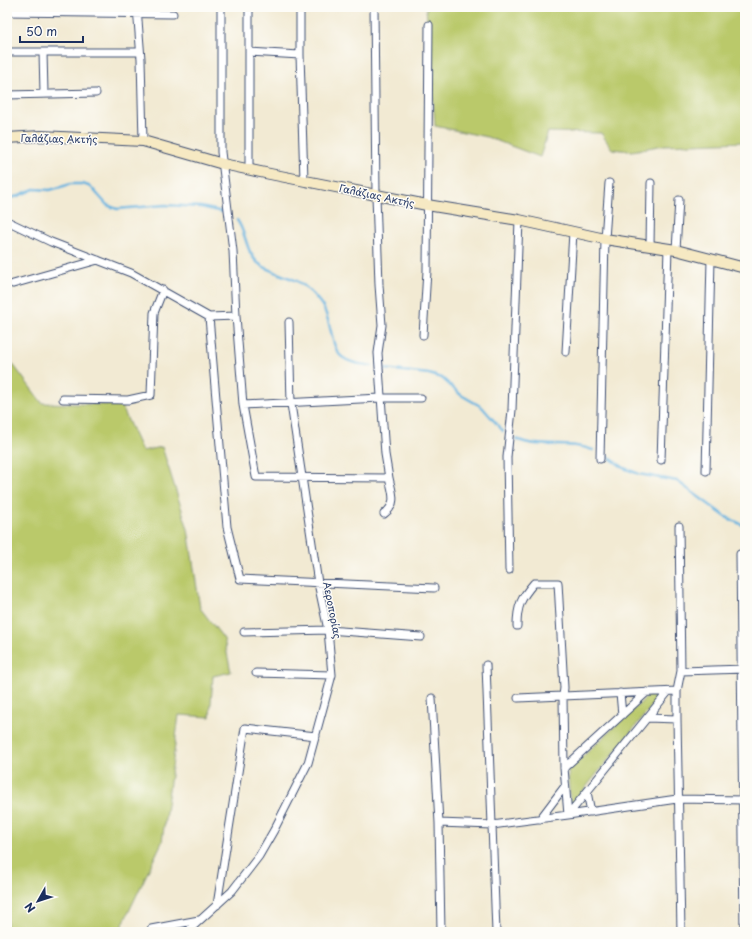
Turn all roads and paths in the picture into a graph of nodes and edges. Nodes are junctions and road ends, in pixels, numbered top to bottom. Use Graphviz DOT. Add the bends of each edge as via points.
graph roads {
  1 [pos="221,7"];
  2 [pos="249,7"];
  3 [pos="300,7"];
  4 [pos="374,7"];
  5 [pos="137,10"];
  6 [pos="7,12"];
  7 [pos="173,14"];
  8 [pos="428,25"];
  9 [pos="7,52"];
  10 [pos="43,52"];
  11 [pos="140,52"];
  12 [pos="249,52"];
  13 [pos="300,55"];
  14 [pos="44,93"];
  15 [pos="96,93"];
  16 [pos="7,95"];
  17 [pos="7,138"];
  18 [pos="142,141"];
  19 [pos="223,164"];
  20 [pos="249,170"];
  21 [pos="304,180"];
  22 [pos="609,183"];
  23 [pos="650,183"];
  24 [pos="376,195"];
  25 [pos="679,200"];
  26 [pos="427,205"];
  27 [pos="519,220"];
  28 [pos="7,221"];
  29 [pos="573,232"];
  30 [pos="605,239"];
  31 [pos="650,246"];
  32 [pos="672,249"];
  33 [pos="711,259"];
  34 [pos="98,260"];
  35 [pos="745,268"];
  36 [pos="13,284"];
  37 [pos="163,290"];
  38 [pos="236,316"];
  39 [pos="209,317"];
  40 [pos="289,322"];
  41 [pos="423,335"];
  42 [pos="566,352"];
  43 [pos="380,398"];
  44 [pos="421,398"];
  45 [pos="63,399"];
  46 [pos="291,404"];
  47 [pos="243,405"];
  48 [pos="600,459"];
  49 [pos="661,460"];
  50 [pos="706,471"];
  51 [pos="301,478"];
  52 [pos="389,478"];
  53 [pos="384,514"];
  54 [pos="679,526"];
  55 [pos="740,554"];
  56 [pos="509,570"];
  57 [pos="318,583"];
  58 [pos="434,588"];
  59 [pos="517,626"];
  60 [pos="328,630"];
  61 [pos="244,632"];
  62 [pos="422,638"];
  63 [pos="486,665"];
  64 [pos="744,669"];
  65 [pos="681,671"];
  66 [pos="256,673"];
  67 [pos="332,675"];
  68 [pos="677,691"];
  69 [pos="647,692"];
  70 [pos="668,692"];
  71 [pos="620,693"];
  72 [pos="563,696"];
  73 [pos="432,698"];
  74 [pos="518,698"];
  75 [pos="622,715"];
  76 [pos="647,718"];
  77 [pos="677,719"];
  78 [pos="316,736"];
  79 [pos="564,768"];
  80 [pos="566,786"];
  81 [pos="587,792"];
  82 [pos="677,799"];
  83 [pos="743,800"];
  84 [pos="591,812"];
  85 [pos="568,815"];
  86 [pos="540,819"];
  87 [pos="439,823"];
  88 [pos="492,825"];
  89 [pos="217,906"];
  90 [pos="199,920"];
  91 [pos="151,929"];
  92 [pos="187,932"];
  93 [pos="441,932"];
  94 [pos="496,932"];
  95 [pos="681,932"];
  96 [pos="744,932"];
  1 -- 19 [label="street"];
  2 -- 12 [label="street"];
  3 -- 13 [label="street"];
  4 -- 24 [label="street"];
  5 -- 6 [label="street"];
  5 -- 7 [label="street"];
  5 -- 11 [label="street"];
  8 -- 26 [label="street"];
  9 -- 10 [label="street"];
  10 -- 11 [label="street"];
  10 -- 14 [label="street"];
  11 -- 18 [label="street"];
  12 -- 13 [label="street"];
  12 -- 20 [label="street"];
  13 -- 21 [label="street"];
  14 -- 15 [label="street"];
  14 -- 16 [label="street"];
  17 -- 18 [label="street, Γαλάζιας Ακτής" via="41,136"];
  18 -- 19 [label="street, Γαλάζιας Ακτής"];
  19 -- 20 [label="street, Γαλάζιας Ακτής"];
  19 -- 38 [label="street" via="233,251"];
  20 -- 21 [label="street, Γαλάζιας Ακτής"];
  21 -- 24 [label="street, Γαλάζιας Ακτής"];
  22 -- 30 [label="street"];
  23 -- 31 [label="street"];
  24 -- 26 [label="street, Γαλάζιας Ακτής"];
  24 -- 43 [label="street" via="382,324 378,353"];
  25 -- 32 [label="street"];
  26 -- 27 [label="street, Γαλάζιας Ακτής"];
  26 -- 41 [label="street" via="427,271"];
  27 -- 29 [label="street, Γαλάζιας Ακτής"];
  27 -- 56 [label="street" via="512,410 507,458"];
  28 -- 34 [label="street"];
  29 -- 30 [label="street, Γαλάζιας Ακτής"];
  29 -- 42 [label="street"];
  30 -- 31 [label="street, Γαλάζιας Ακτής"];
  30 -- 48 [label="street"];
  31 -- 32 [label="street, Γαλάζιας Ακτής"];
  32 -- 33 [label="street, Γαλάζιας Ακτής"];
  32 -- 49 [label="street"];
  33 -- 35 [label="street, Γαλάζιας Ακτής"];
  33 -- 50 [label="street"];
  34 -- 36 [label="street"];
  34 -- 37 [label="street" via="131,273"];
  37 -- 39 [label="street"];
  37 -- 45 [label="street" via="154,313 151,395 128,400"];
  38 -- 39 [label="street"];
  38 -- 47 [label="street"];
  39 -- 57 [label="street" via="227,527 240,579"];
  40 -- 46 [label="street, Αεροπορίας"];
  43 -- 44 [label="street"];
  43 -- 46 [label="street"];
  43 -- 52 [label="street" via="384,454"];
  46 -- 47 [label="street"];
  46 -- 51 [label="street, Αεροπορίας"];
  47 -- 51 [label="street" via="256,477"];
  51 -- 52 [label="street"];
  51 -- 57 [label="street, Αεροπορίας"];
  52 -- 53 [label="street" via="394,499 391,509"];
  54 -- 65 [label="street"];
  55 -- 64 [label="street"];
  57 -- 58 [label="street"];
  57 -- 60 [label="street, Αεροπορίας"];
  59 -- 72 [label="street" via="517,610 524,595 534,583 558,583"];
  60 -- 61 [label="street"];
  60 -- 62 [label="street"];
  60 -- 67 [label="street, Αεροπορίας"];
  63 -- 88 [label="street"];
  64 -- 65 [label="street"];
  64 -- 83 [label="street"];
  65 -- 68 [label="street"];
  66 -- 67 [label="street"];
  67 -- 78 [label="street, Αεροπορίας"];
  68 -- 70 [label="street"];
  68 -- 77 [label="street"];
  69 -- 70 [label="street"];
  69 -- 71 [label="street"];
  69 -- 75 [label="street"];
  70 -- 76 [label="street"];
  71 -- 72 [label="street"];
  71 -- 75 [label="street"];
  72 -- 74 [label="street"];
  72 -- 79 [label="street"];
  73 -- 87 [label="street"];
  75 -- 79 [label="street"];
  76 -- 77 [label="street"];
  76 -- 81 [label="street"];
  77 -- 82 [label="street"];
  78 -- 89 [label="street, Αεροπορίας" via="308,763 259,856 232,892"];
  78 -- 89 [label="street" via="245,728"];
  79 -- 80 [label="street"];
  80 -- 85 [label="street"];
  80 -- 86 [label="street"];
  81 -- 84 [label="street"];
  81 -- 85 [label="street"];
  82 -- 83 [label="street"];
  82 -- 84 [label="street"];
  82 -- 95 [label="street"];
  83 -- 96 [label="street"];
  84 -- 85 [label="street"];
  85 -- 86 [label="street"];
  86 -- 88 [label="street"];
  87 -- 88 [label="street"];
  87 -- 93 [label="street"];
  88 -- 94 [label="street"];
  89 -- 90 [label="street, Αεροπορίας"];
  90 -- 91 [label="street"];
  90 -- 92 [label="street, Αεροπορίας"];
}
